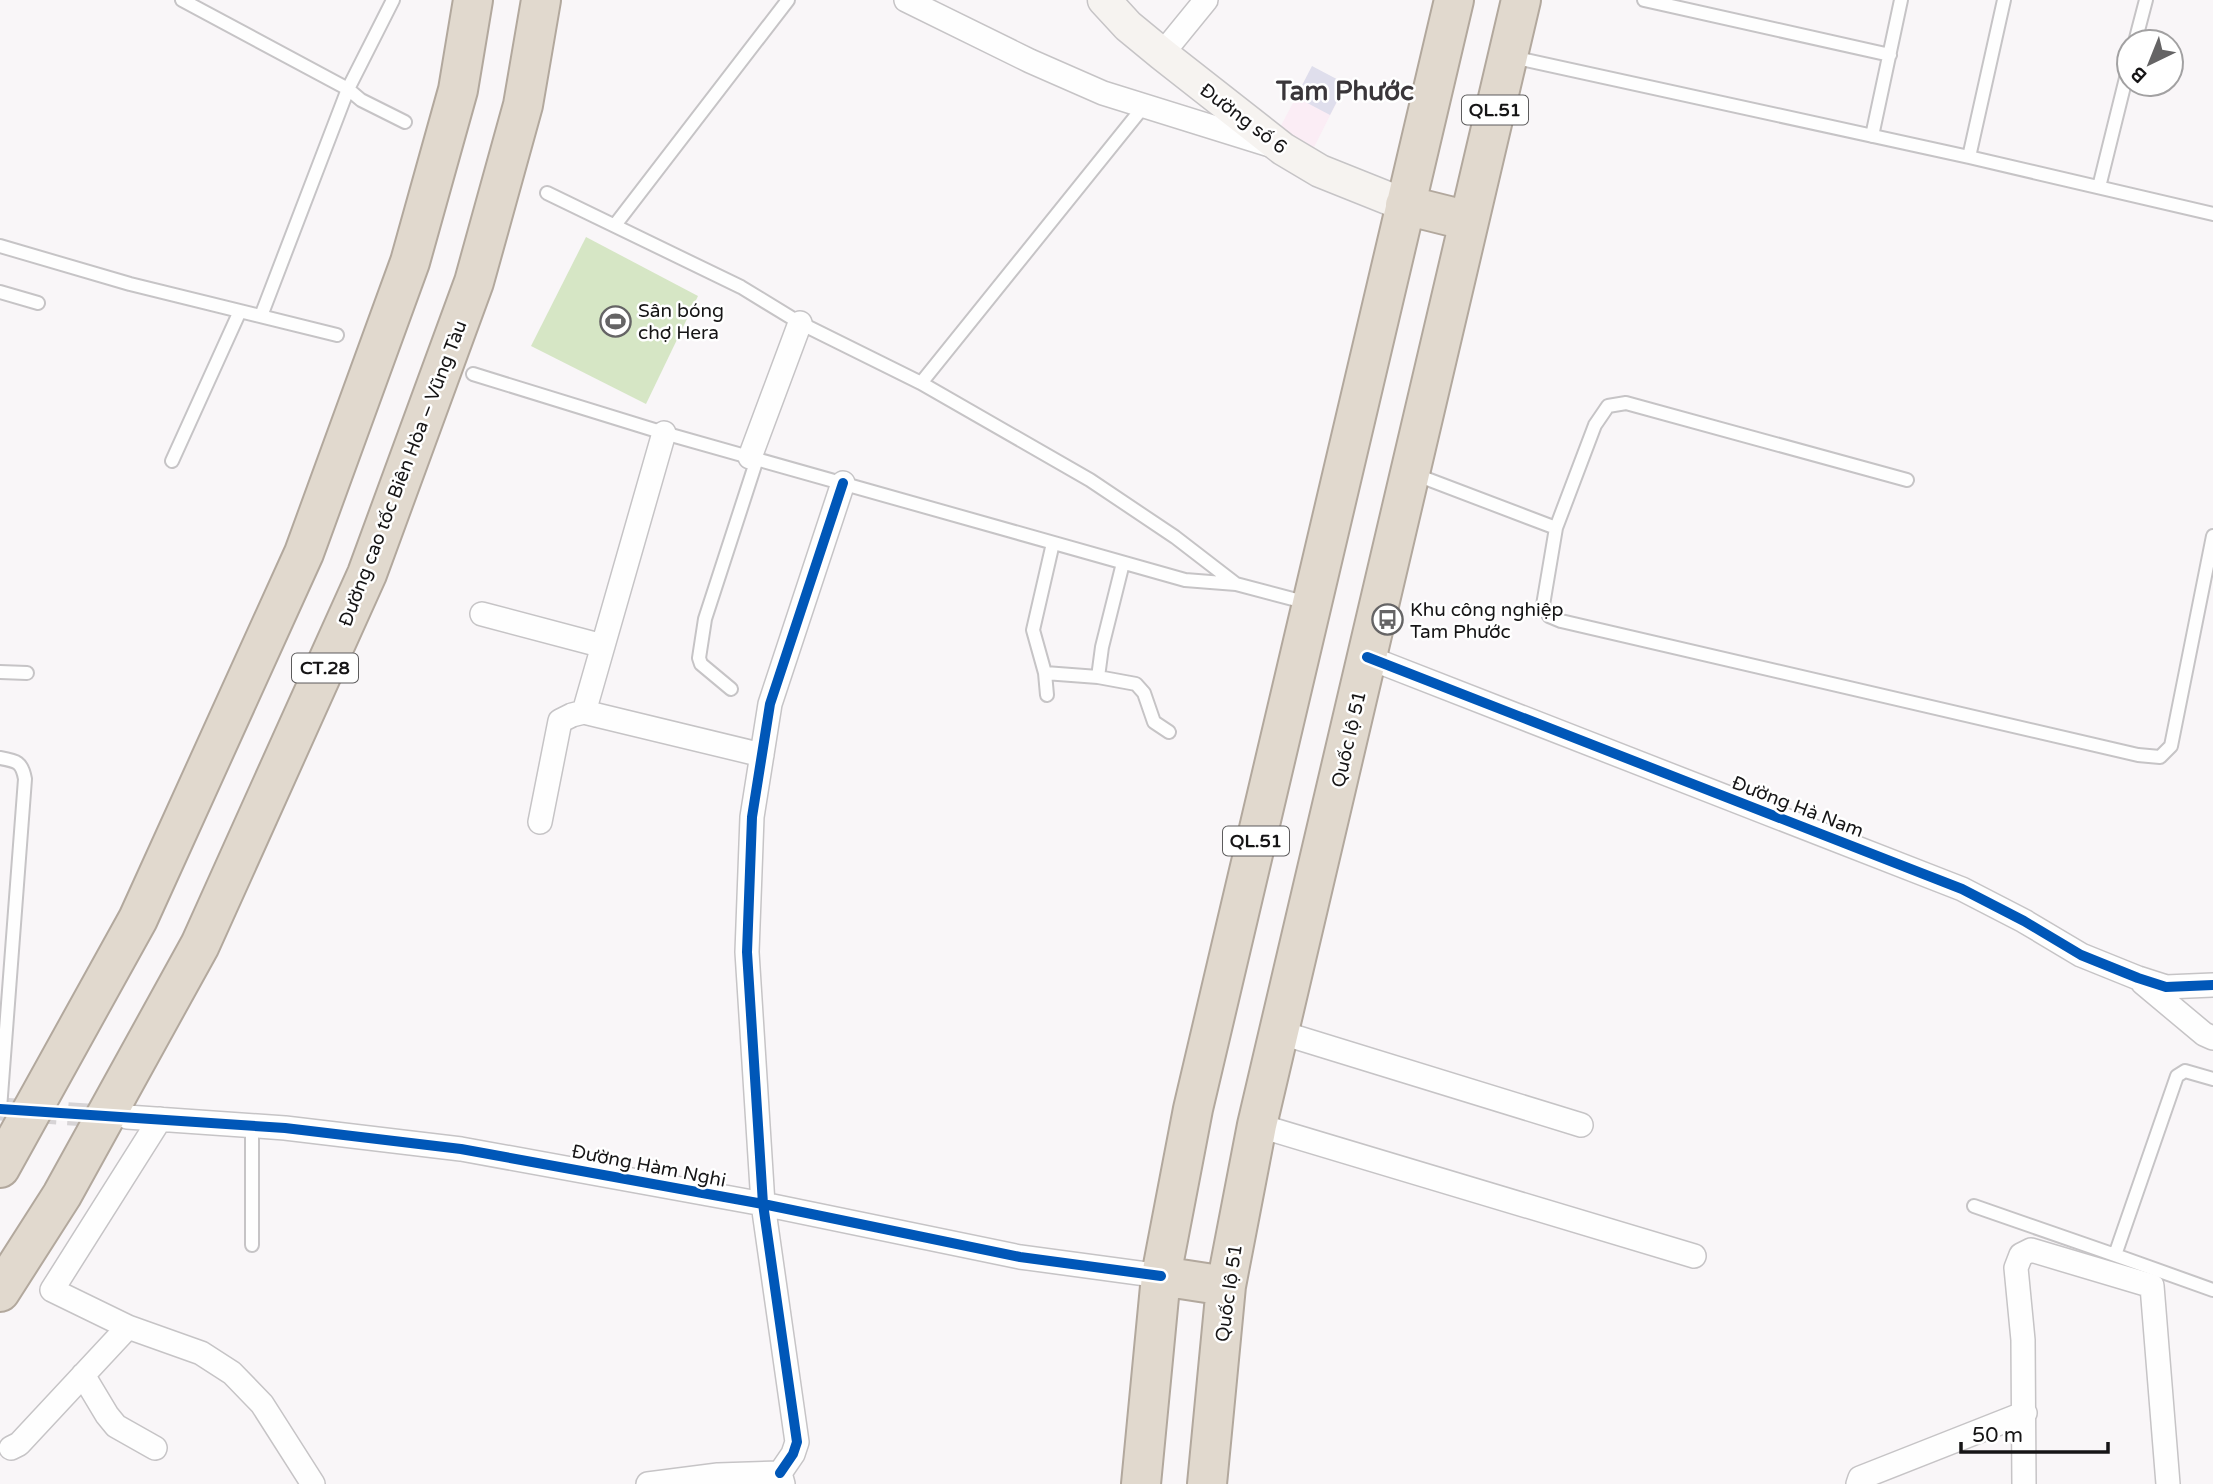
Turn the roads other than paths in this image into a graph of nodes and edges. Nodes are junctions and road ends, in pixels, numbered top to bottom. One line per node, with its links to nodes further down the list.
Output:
1 (181, 0): 19 (lane)
2 (393, 0): 19 (lane)
3 (473, 0): 78 (highway)
4 (541, 0): 87 (highway, Đường cao tốc Biên Hòa – Vũng Tàu / CT.28)
5 (788, 0): 31 (lane)
6 (906, 0): 21 (street)
7 (1104, 0): 16 (street, Đường số 6)
8 (1206, 0): 16 (street)
9 (1454, 0): 28 (highway, QL.51)
10 (1521, 0): 18 (highway, Quốc lộ 51 / QL.51)
11 (1644, 0): 17 (lane)
12 (1901, 0): 17 (lane)
13 (2004, 0): 25 (lane)
14 (2146, 0): 15 (lane)
15 (2139, 28)
16 (1162, 54): 24 (street, Đường số 6)
17 (1890, 55): 23 (lane)
18 (1508, 56): 23 (lane); 30 (highway, Quốc lộ 51 / QL.51)
19 (348, 89): 22 (lane); 36 (lane)
20 (2121, 98): 26 (lane)
21 (1144, 106): 24 (street); 40 (lane)
22 (405, 122)
23 (1872, 136): 25 (lane)
24 (1283, 149): 28 (street, Đường số 6)
25 (1969, 157): 26 (lane)
26 (2099, 187): 29 (lane)
27 (547, 192): 31 (lane)
28 (1405, 205): 30 (highway); 52 (highway, QL.51)
29 (2213, 214)
30 (1469, 221): 44 (highway, Quốc lộ 51 / QL.51)
31 (615, 225): 37 (lane)
32 (0, 246): 35 (lane)
33 (0, 292): 34 (lane)
34 (38, 303)
35 (240, 311): 36 (lane); 43 (lane)
36 (261, 316): 38 (lane)
37 (800, 323): 40 (lane); 42 (street)
38 (337, 335)
39 (473, 374): 41 (lane)
40 (921, 383): 51 (lane)
41 (664, 433): 42 (lane); 54 (street)
42 (753, 458): 46 (lane); 60 (lane)
43 (172, 461)
44 (1410, 472): 47 (lane); 55 (highway, Quốc lộ 51 / QL.51)
45 (1907, 480): 47 (lane)
46 (843, 483): 49 (lane); 64 (street)
47 (1556, 528): 48 (lane)
48 (2213, 536)
49 (1053, 543): 50 (lane); 58 (lane)
50 (1123, 563): 51 (lane); 59 (lane)
51 (1236, 584): 52 (lane)
52 (1312, 604): 84 (highway, QL.51)
53 (482, 614): 54 (street)
54 (603, 646): 62 (street)
55 (1367, 657): 67 (street, Đường Hà Nam); 69 (highway, Quốc lộ 51 / QL.51)
56 (0, 672): 57 (lane)
57 (27, 673)
58 (1045, 673): 59 (lane); 61 (lane)
59 (1098, 677): 63 (lane)
60 (731, 689)
61 (1047, 695)
62 (584, 712): 64 (street); 66 (street)
63 (1169, 732)
64 (762, 755): 79 (street)
65 (0, 758): 72 (lane)
66 (540, 822)
67 (2138, 978): 68 (street, Đường Hà Nam); 70 (street)
68 (2213, 985)
69 (1279, 1032): 75 (highway, Quốc lộ 51 / QL.51); 76 (street)
70 (2213, 1038)
71 (2213, 1079): 82 (lane)
72 (0, 1109)
73 (127, 1117): 74 (street, Đường Hàm Nghi)
74 (160, 1119): 77 (street, Đường Hàm Nghi); 88 (street)
75 (1257, 1125): 83 (street); 85 (highway, Quốc lộ 51 / QL.51)
76 (1581, 1125)
77 (252, 1126): 79 (street, Đường Hàm Nghi); 81 (lane)
78 (0, 1168)
79 (763, 1204): 84 (street, Đường Hàm Nghi); 93 (street)
80 (1974, 1206): 82 (lane)
81 (252, 1245)
82 (2115, 1255): 86 (lane)
83 (1694, 1256)
84 (1161, 1276): 85 (highway); 96 (highway, QL.51)
85 (1226, 1286): 97 (highway, Quốc lộ 51 / QL.51)
86 (2213, 1290)
87 (0, 1292)
88 (128, 1326): 89 (street); 94 (street)
89 (83, 1375): 91 (street); 92 (street)
90 (2025, 1413): 98 (street); 99 (street); 100 (street)
91 (11, 1448)
92 (155, 1448)
93 (782, 1479): 95 (street)
94 (313, 1484)
95 (648, 1484)
96 (1142, 1484)
97 (1207, 1484)
98 (1858, 1484)
99 (2024, 1484)
100 (2168, 1484)

